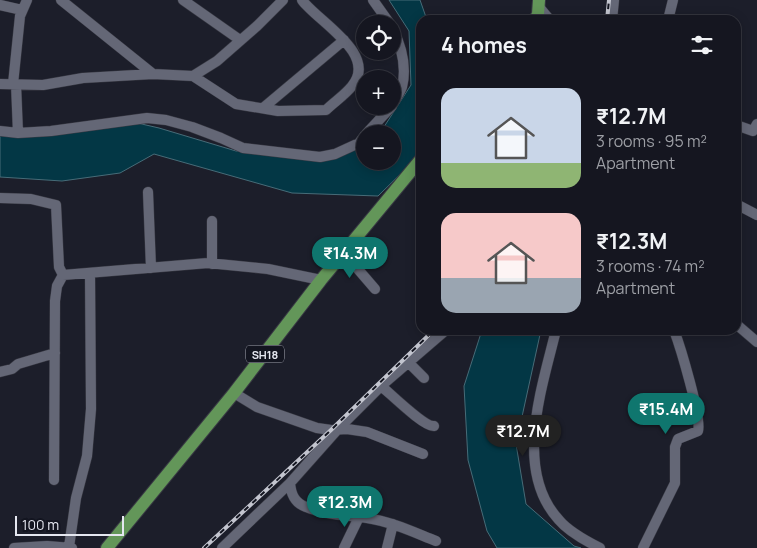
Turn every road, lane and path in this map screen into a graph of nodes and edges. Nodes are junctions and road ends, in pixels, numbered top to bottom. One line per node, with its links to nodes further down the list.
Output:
1 (27, 0): 11 (street)
2 (62, 0): 19 (street)
3 (184, 0): 16 (street)
4 (283, 0): 16 (street)
5 (302, 0): 17 (street)
6 (373, 0): 12 (street)
7 (614, 0): 14 (street)
8 (673, 0): 15 (street)
9 (539, 3): 13 (street)
10 (0, 5): 11 (street)
11 (22, 10): 22 (street)
12 (384, 15)
13 (547, 15)
14 (612, 15)
15 (669, 15)
16 (240, 40): 20 (street)
17 (344, 40): 24 (street); 24 (street)
18 (401, 52): 23 (street)
19 (153, 74): 20 (street); 22 (street)
20 (193, 76): 24 (street)
21 (0, 84): 22 (street)
22 (14, 84): 30 (street)
23 (401, 90)
24 (263, 108)
25 (384, 115): 27 (street)
26 (757, 124): 28 (street)
27 (375, 125)
28 (741, 127)
29 (0, 131): 30 (street)
30 (18, 133): 31 (street)
31 (356, 144)
32 (416, 165): 38 (main road, SH18)
33 (148, 192): 40 (street)
34 (0, 198): 42 (street)
35 (741, 207): 36 (street)
36 (757, 215)
37 (212, 222): 39 (street)
38 (344, 253): 43 (main road, SH18); 44 (street)
39 (212, 264): 40 (street); 43 (street)
40 (151, 268): 41 (street)
41 (90, 274): 42 (street); 66 (street)
42 (63, 275): 50 (street)
43 (321, 280): 55 (main road, SH18)
44 (375, 289)
45 (741, 328): 49 (street)
46 (440, 335): 51 (street)
47 (555, 335): 71 (street)
48 (677, 335): 72 (street)
49 (757, 342)
50 (55, 353): 52 (street); 59 (street)
51 (409, 363): 53 (street); 54 (street)
52 (0, 372)
53 (424, 378)
54 (382, 386): 56 (street); 57 (street)
55 (234, 393): 57 (street); 67 (main road, SH18)
56 (434, 426)
57 (338, 428): 58 (street); 60 (street)
58 (423, 454)
59 (54, 480)
60 (290, 483): 61 (street); 64 (street)
61 (359, 517): 62 (street); 69 (street)
62 (393, 524): 63 (street); 70 (street)
63 (436, 541)
64 (233, 543): 68 (street)
65 (14, 548): 66 (street)
66 (70, 548)
67 (107, 548)
68 (222, 548)
69 (344, 548)
70 (386, 548)
71 (600, 548)
72 (643, 548)

